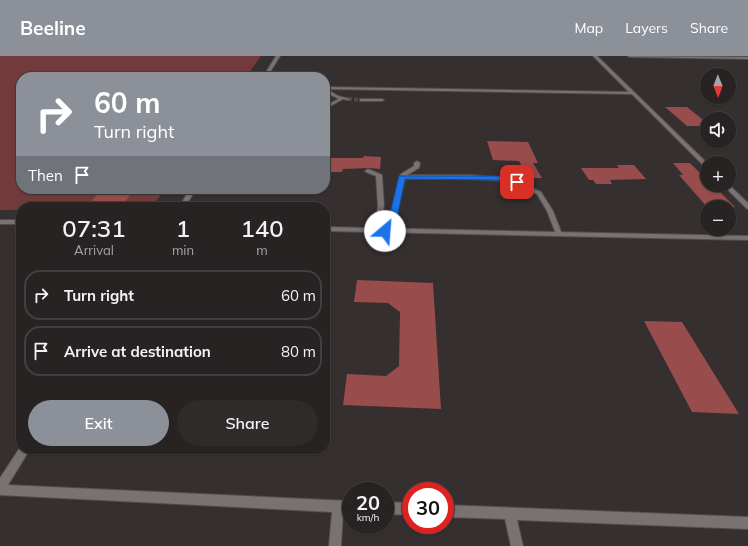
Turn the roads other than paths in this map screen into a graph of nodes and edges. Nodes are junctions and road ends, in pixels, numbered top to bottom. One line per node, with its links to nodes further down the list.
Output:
1 (278, 56): 6 (street)
2 (595, 56): 3 (street); 8 (street)
3 (601, 56)
4 (630, 56): 5 (street)
5 (747, 58)
6 (267, 72)
7 (330, 89): 8 (street)
8 (632, 93): 15 (street)
9 (330, 94): 10 (street)
10 (341, 98): 11 (street); 14 (street)
11 (348, 99)
12 (362, 100): 13 (street)
13 (382, 100)
14 (330, 105)
15 (700, 159)
16 (417, 162): 18 (street)
17 (368, 171): 24 (street)
18 (402, 178): 25 (street); 26 (street)
19 (733, 192): 20 (street)
20 (748, 207)
21 (0, 222): 22 (street)
22 (16, 222)
23 (330, 229): 24 (street)
24 (377, 230): 25 (street)
25 (385, 231): 26 (street)
26 (559, 234): 27 (street)
27 (748, 238)
28 (22, 454): 29 (street)
29 (0, 489): 30 (street)
30 (338, 506): 31 (street); 35 (street)
31 (342, 506)
32 (454, 511): 33 (street)
33 (510, 513): 34 (street); 36 (street)
34 (748, 523)
35 (335, 546)
36 (517, 546)

